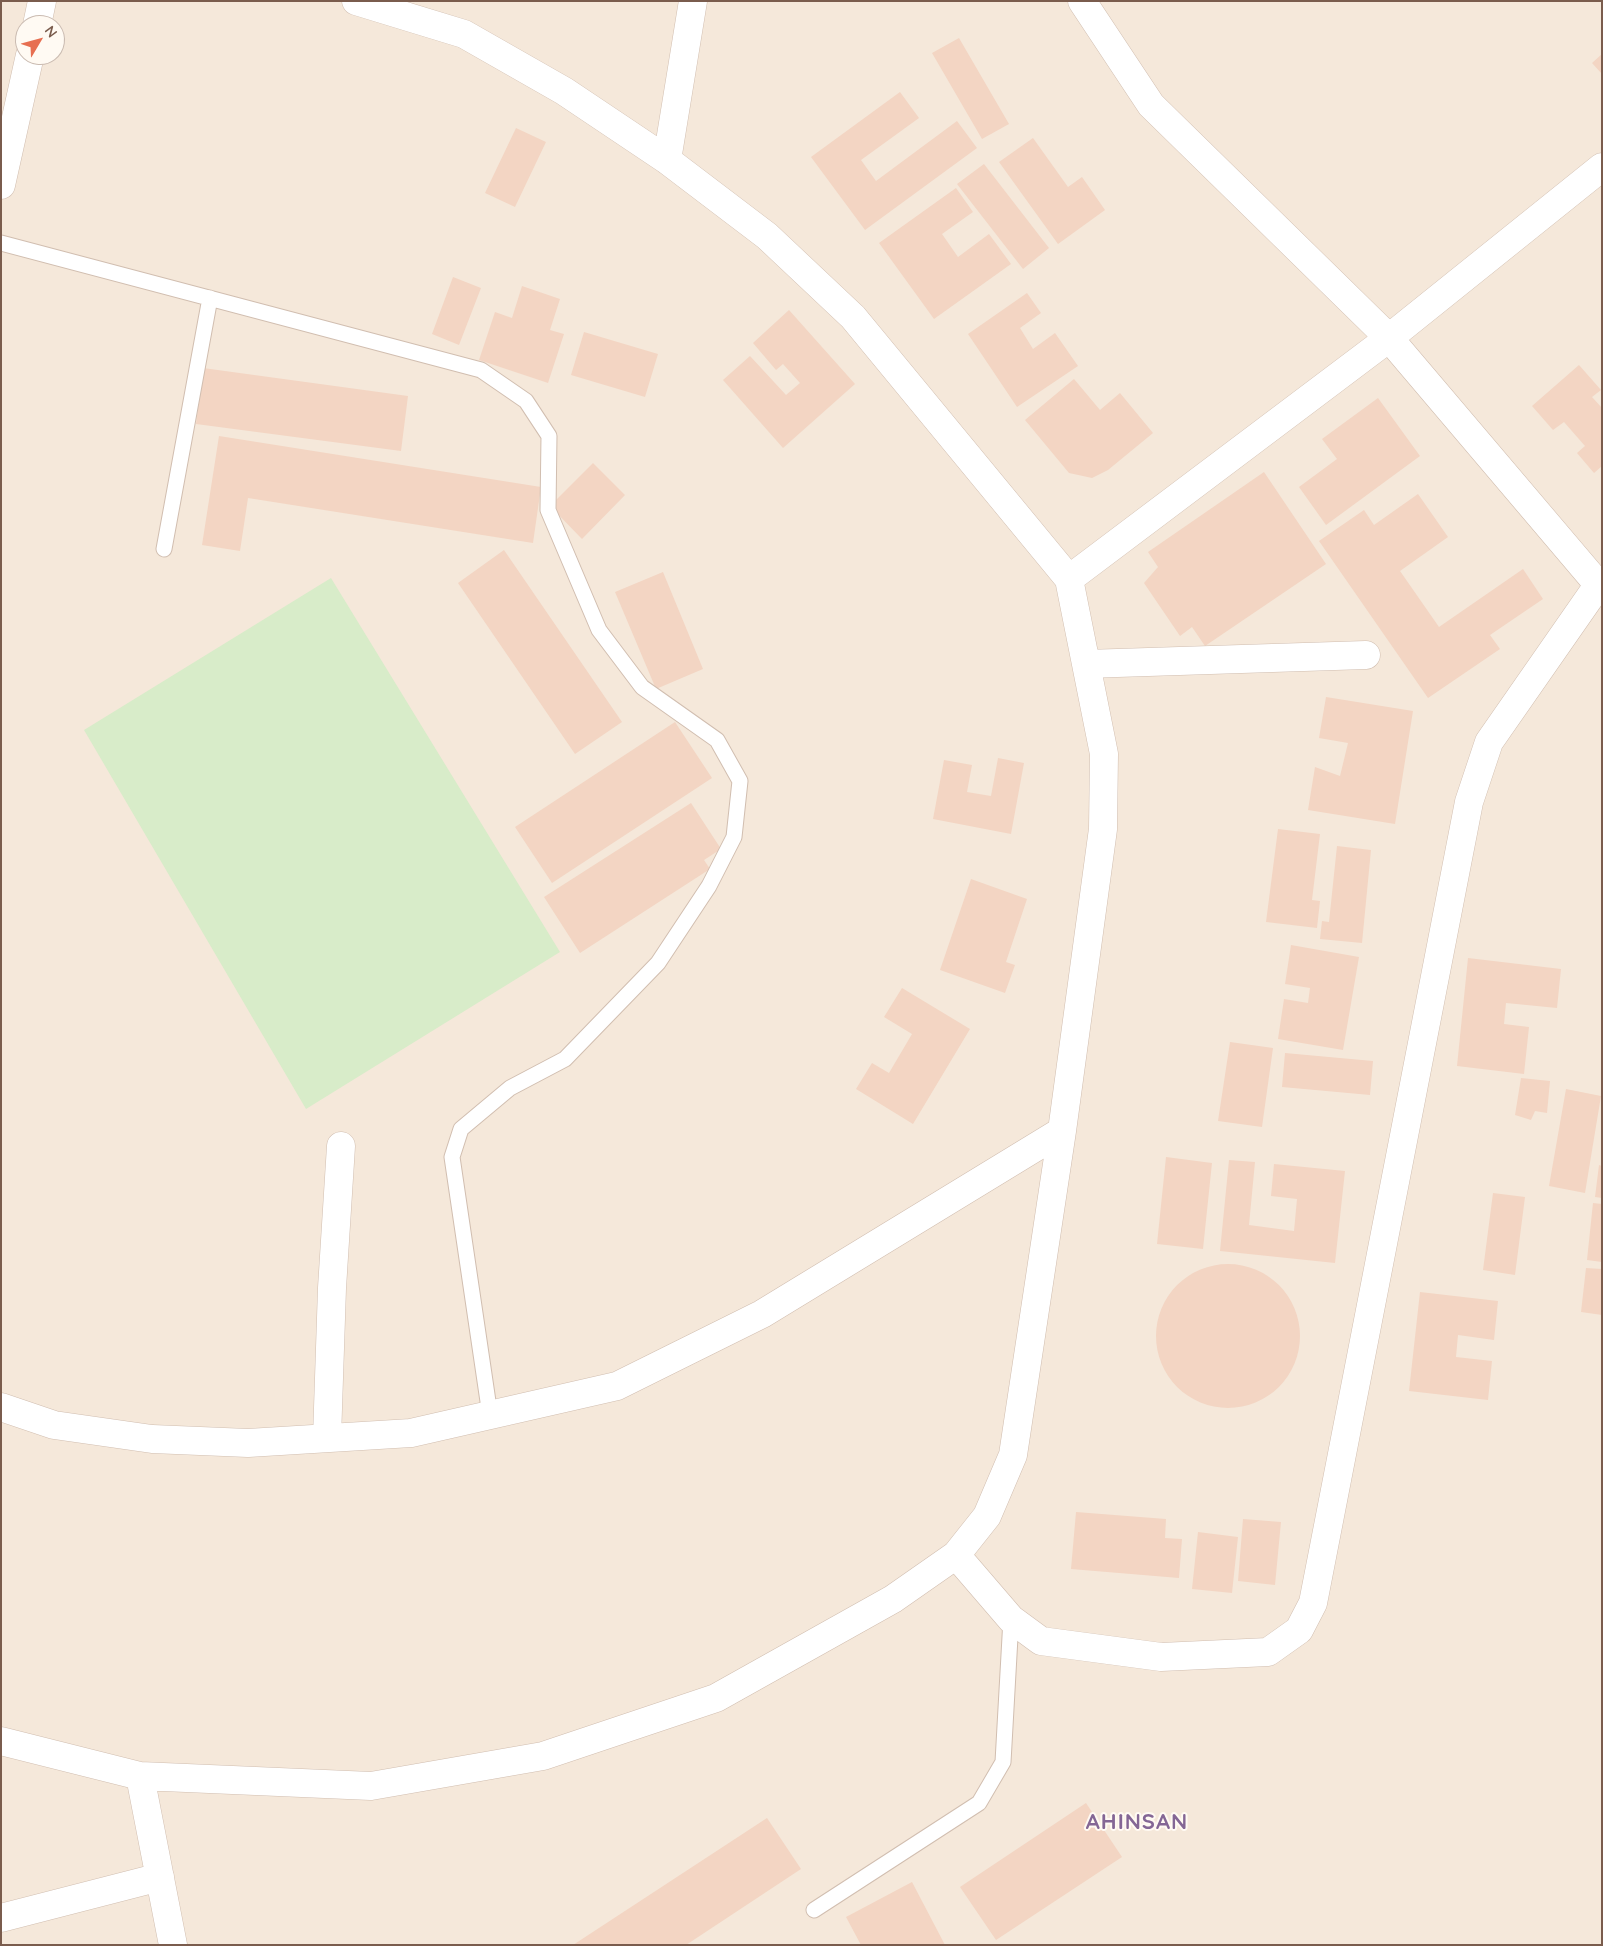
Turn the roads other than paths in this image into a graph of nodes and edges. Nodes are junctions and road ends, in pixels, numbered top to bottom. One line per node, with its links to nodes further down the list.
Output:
1 (42, 1): 5 (street)
2 (356, 1): 7 (street)
3 (693, 1): 7 (street)
4 (1082, 1): 12 (street)
5 (39, 15)
6 (28, 65): 9 (street)
7 (667, 160): 14 (street)
8 (1602, 167): 12 (street)
9 (1, 185)
10 (1, 243): 11 (lane)
11 (210, 298): 13 (lane); 21 (lane)
12 (1389, 338): 14 (street); 15 (street)
13 (164, 550)
14 (1069, 579): 17 (street)
15 (1600, 586): 24 (street)
16 (1366, 655): 17 (street)
17 (1086, 664): 18 (street)
18 (1062, 1131): 21 (street); 23 (street)
19 (341, 1146): 22 (street)
20 (1, 1407): 22 (street)
21 (490, 1415): 22 (street)
22 (327, 1438)
23 (956, 1555): 24 (street); 26 (street)
24 (1011, 1619): 28 (lane)
25 (1, 1742): 26 (street)
26 (140, 1776): 27 (street)
27 (160, 1877): 29 (street); 30 (street)
28 (814, 1910)
29 (1, 1918)
30 (173, 1945)

